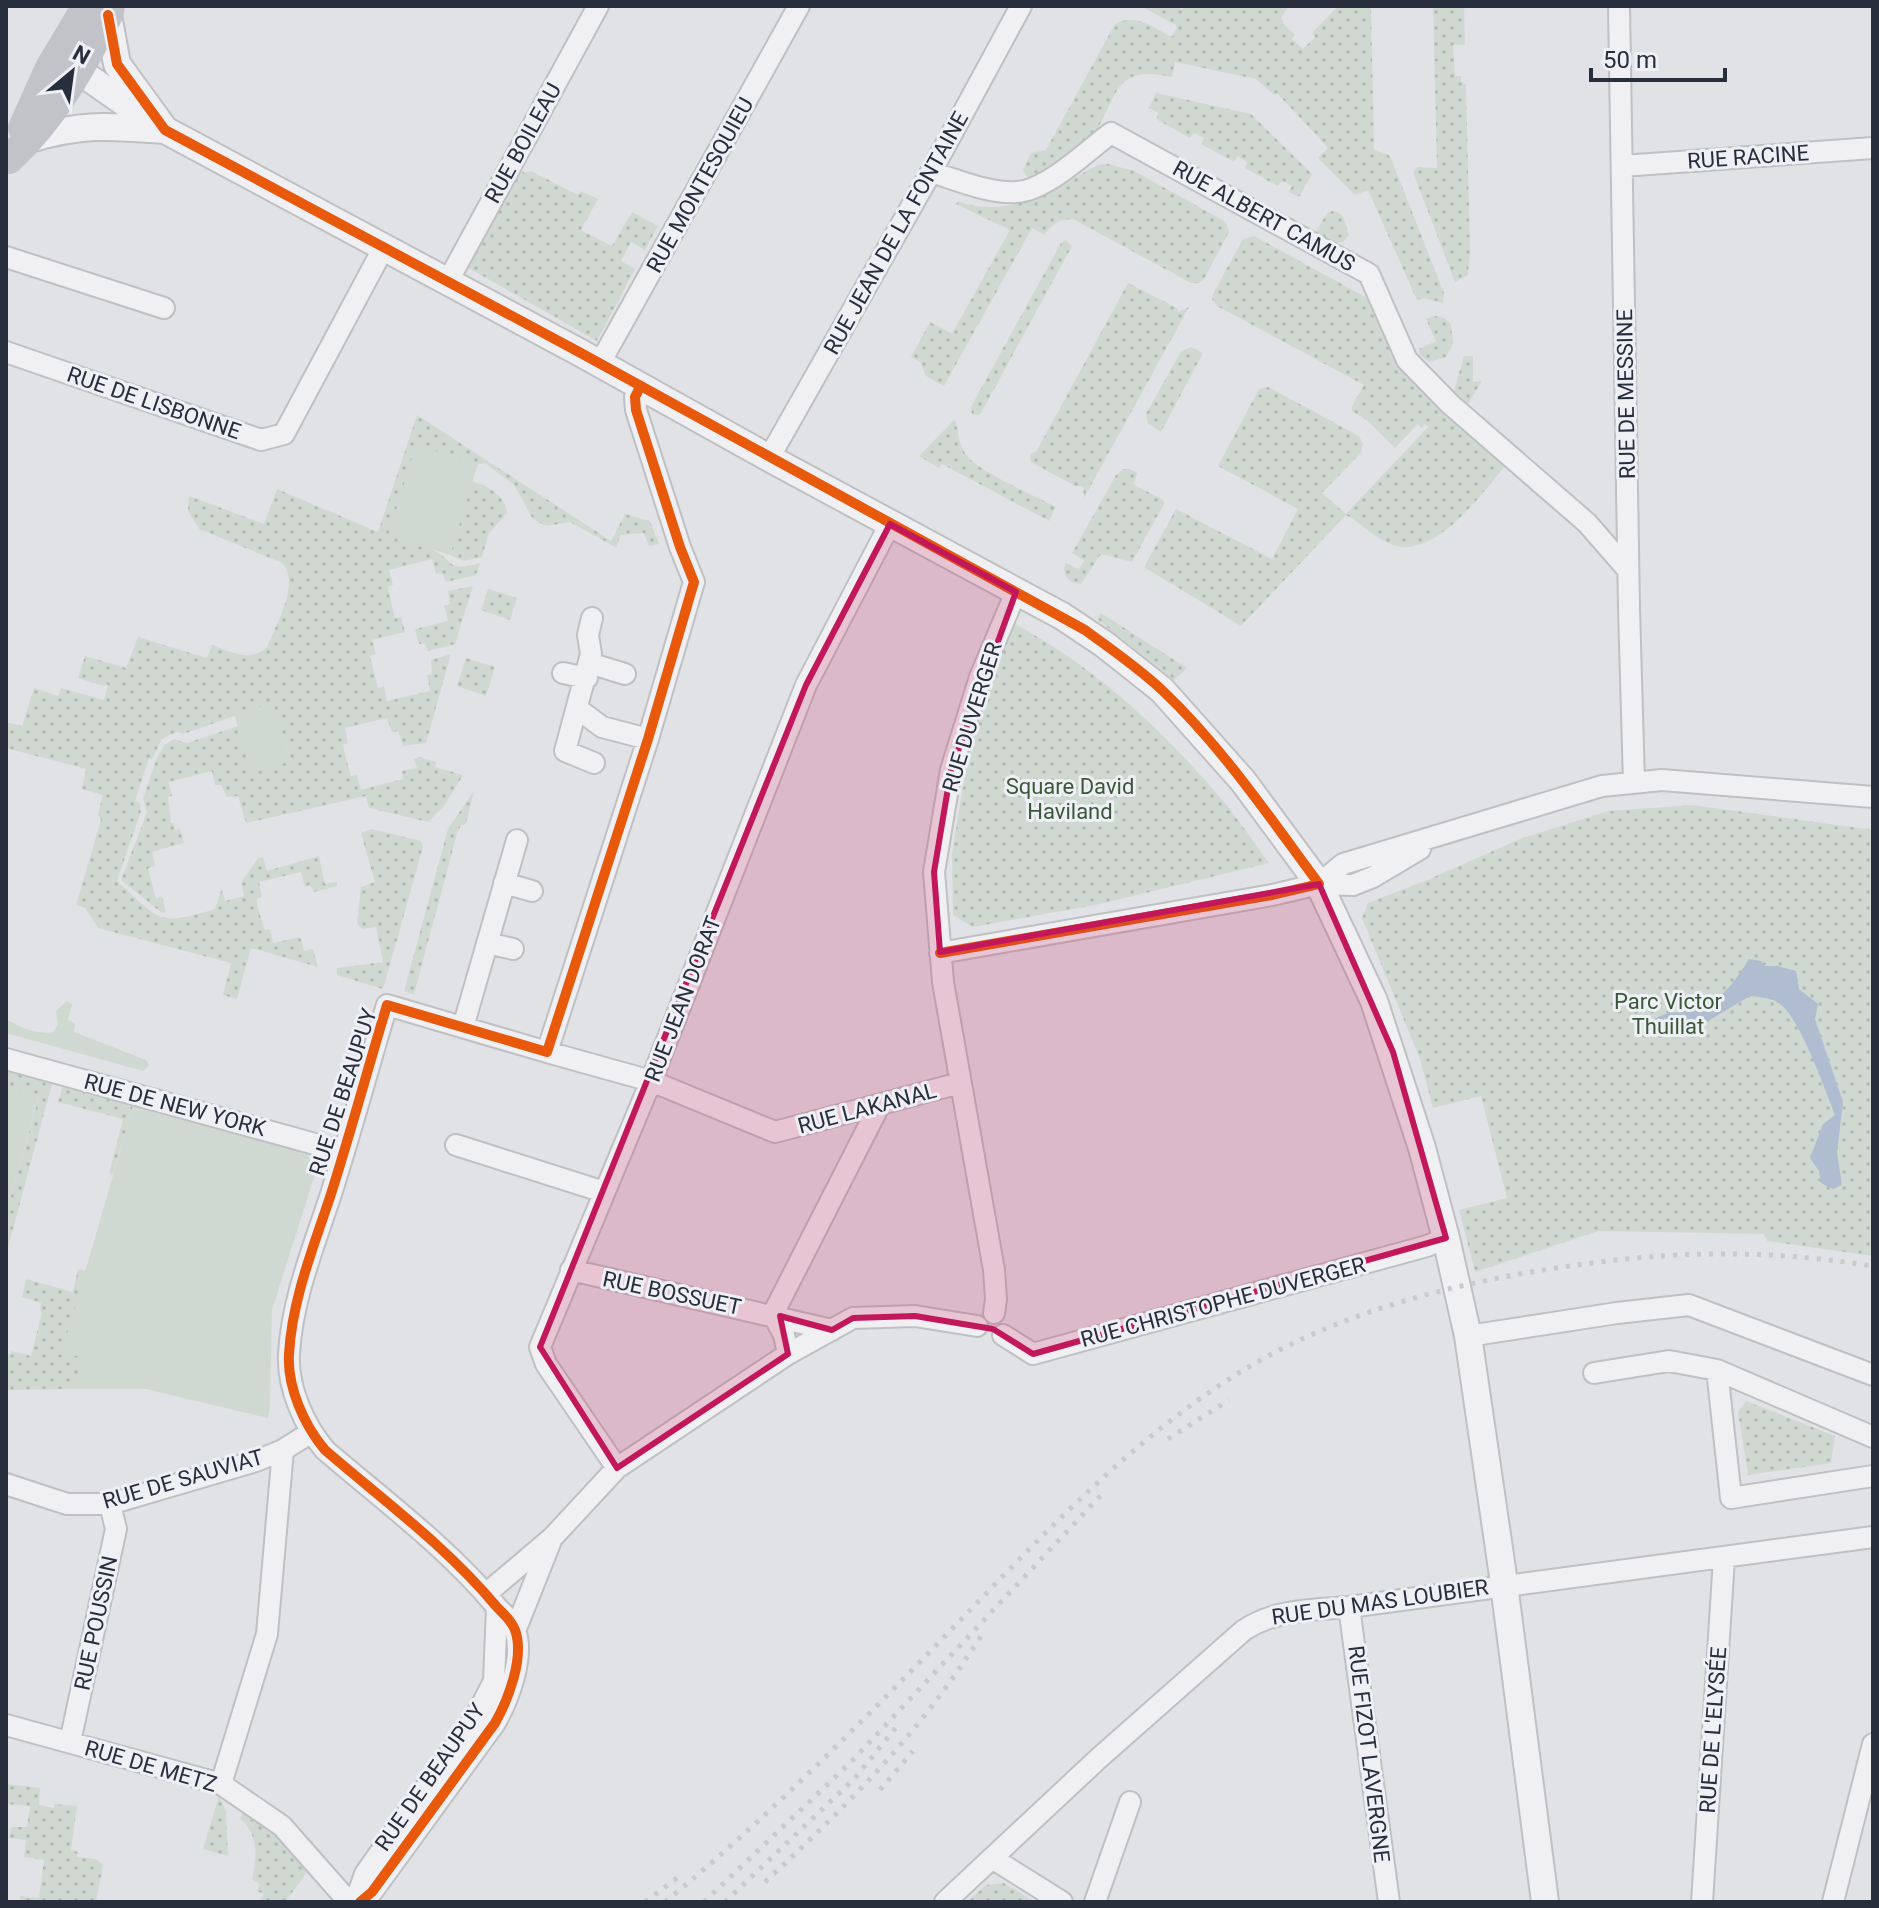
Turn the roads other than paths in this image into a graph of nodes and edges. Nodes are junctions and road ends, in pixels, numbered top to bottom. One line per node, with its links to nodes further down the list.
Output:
1 (598, 6): 14 (street, RUE BOILEAU)
2 (799, 6): 17 (street, RUE MONTESQUIEU)
3 (1021, 6): 11 (street, RUE JEAN DE LA FONTAINE)
4 (1619, 6): 10 (street, RUE DE MESSINE)
5 (101, 9): 6 (main road); 7 (street)
6 (66, 75): 7 (street); 9 (main road)
7 (165, 130): 9 (street); 12 (street)
8 (1873, 148): 10 (street, RUE RACINE)
9 (15, 155)
10 (1622, 166): 21 (street, RUE DE MESSINE)
11 (931, 172): 19 (street, RUE JEAN DE LA FONTAINE); 21 (street, RUE ALBERT CAMUS)
12 (384, 247): 14 (street); 16 (street, RUE DE LISBONNE)
13 (6, 257): 15 (street)
14 (448, 281): 17 (street)
15 (164, 308)
16 (6, 352)
17 (600, 363): 18 (street)
18 (640, 387): 19 (street); 28 (street)
19 (769, 458): 20 (street)
20 (890, 524): 22 (street); 42 (street, RUE JEAN DORAT)
21 (1628, 570): 30 (street, RUE DE MESSINE)
22 (1016, 592): 34 (street); 38 (street, RUE DUVERGER)
23 (592, 618): 24 (street)
24 (588, 670): 25 (street); 26 (street); 27 (street)
25 (563, 673)
26 (625, 674)
27 (578, 709): 28 (street); 29 (street)
28 (648, 739): 40 (street)
29 (594, 763)
30 (1634, 783): 31 (street); 34 (street)
31 (1873, 797)
32 (517, 840): 33 (street)
33 (504, 883): 35 (street); 36 (street)
34 (1319, 884): 38 (street); 48 (street)
35 (532, 891)
36 (487, 943): 37 (street); 39 (street)
37 (513, 949)
38 (940, 953): 43 (street, RUE DUVERGER)
39 (463, 1027): 40 (street, RUE DE BEAUPUY); 46 (street, RUE DE BEAUPUY)
40 (547, 1052): 42 (street, RUE LAKANAL)
41 (6, 1059): 46 (street, RUE DE NEW YORK)
42 (651, 1081): 44 (street, RUE LAKANAL); 47 (street, RUE JEAN DORAT)
43 (960, 1083): 44 (street, RUE LAKANAL); 50 (street)
44 (879, 1106): 51 (street)
45 (456, 1145): 47 (street)
46 (344, 1152): 60 (street, RUE DE BEAUPUY)
47 (604, 1192): 49 (street, RUE JEAN DORAT)
48 (1446, 1238): 54 (street, RUE CHRISTOPHE DUVERGER); 55 (street)
49 (571, 1270): 51 (street, RUE BOSSUET); 63 (street, RUE JEAN DORAT)
50 (994, 1313): 52 (street); 54 (street)
51 (773, 1314): 53 (street, RUE BOSSUET); 56 (street, RUE BOSSUET)
52 (977, 1326): 53 (street); 54 (street)
53 (832, 1330): 56 (street)
54 (1003, 1335)
55 (1468, 1336): 59 (street); 70 (street)
56 (788, 1354): 63 (street)
57 (1717, 1370): 58 (street); 61 (street); 64 (street)
58 (1594, 1373)
59 (1873, 1375)
60 (310, 1433): 62 (street, RUE DE SAUVIAT); 71 (street, RUE DE BEAUPUY)
61 (1873, 1437)
62 (283, 1450): 66 (street, RUE DE SAUVIAT); 78 (street)
63 (617, 1468): 68 (street)
64 (1873, 1476)
65 (6, 1484): 66 (street, RUE DE SAUVIAT)
66 (110, 1504): 76 (street, RUE POUSSIN)
67 (1873, 1537): 69 (street, RUE DU MAS LOUBIER)
68 (552, 1538): 71 (street); 72 (street)
69 (1724, 1558): 70 (street, RUE DU MAS LOUBIER); 88 (street, RUE DE L'ELYSÉE)
70 (1503, 1585): 73 (street, RUE DU MAS LOUBIER); 87 (street)
71 (492, 1600): 72 (street); 74 (street, RUE DE BEAUPUY); 82 (street, RUE DE BEAUPUY)
72 (528, 1601): 74 (street)
73 (1349, 1607): 80 (street, RUE DU MAS LOUBIER); 86 (street, RUE FIZOT LAVERGNE)
74 (515, 1631): 82 (street, RUE DE BEAUPUY)
75 (6, 1725): 76 (street, RUE DE METZ)
76 (70, 1742): 78 (street, RUE DE METZ)
77 (1873, 1744): 89 (street)
78 (221, 1784): 81 (street, RUE DE METZ)
79 (1130, 1802): 85 (street)
80 (992, 1858): 83 (street, RUE DU MAS LOUBIER); 84 (street)
81 (349, 1902)
82 (358, 1902)
83 (945, 1902)
84 (1062, 1902)
85 (1095, 1902)
86 (1389, 1902)
87 (1545, 1902)
88 (1702, 1902)
89 (1833, 1902)

